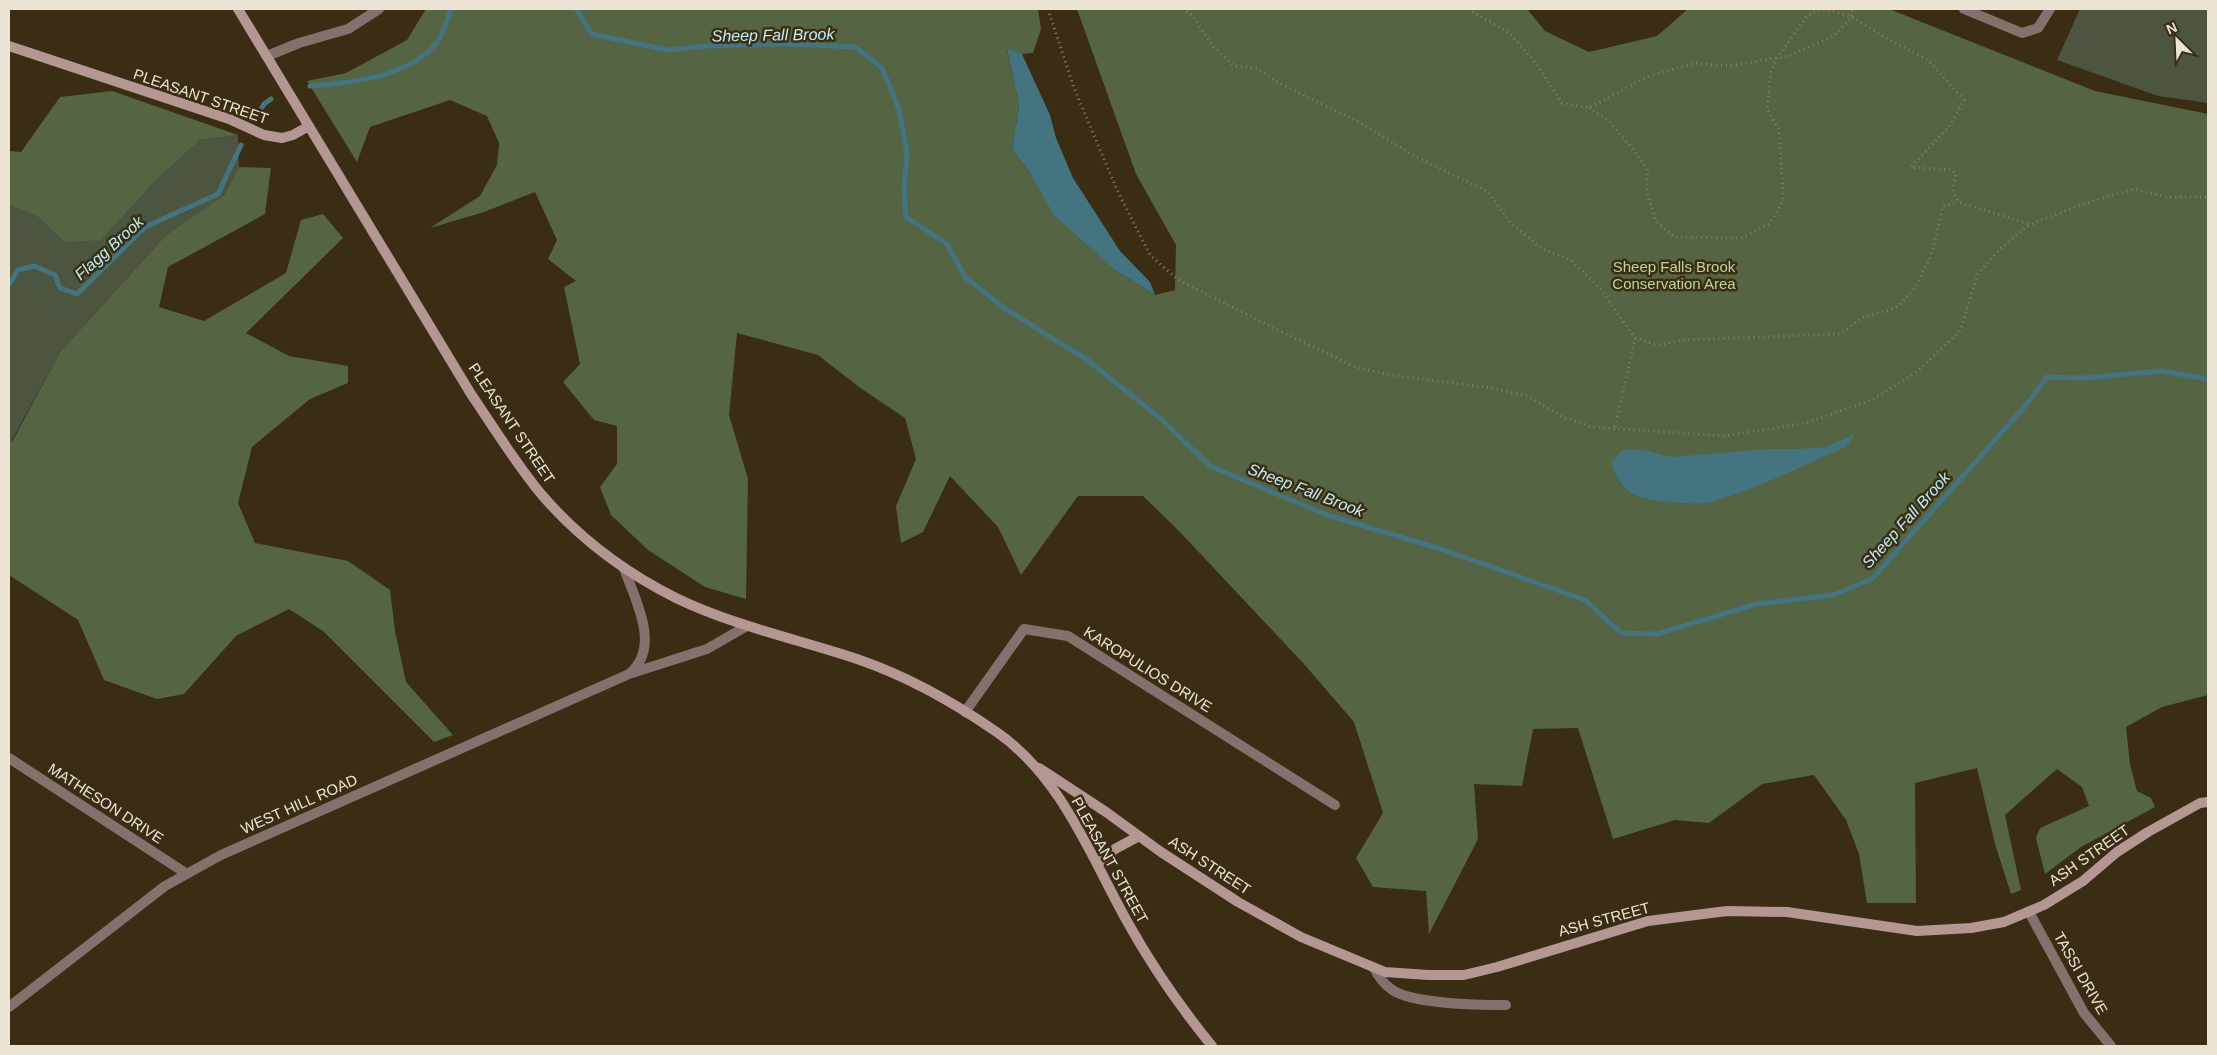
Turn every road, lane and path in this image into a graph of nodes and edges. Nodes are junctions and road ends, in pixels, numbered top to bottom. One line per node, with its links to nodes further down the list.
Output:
1 (238, 9): 11 (street)
2 (379, 9): 11 (street)
3 (1048, 9): 19 (path)
4 (1182, 9): 18 (path)
5 (1468, 9): 13 (path)
6 (1852, 9): 9 (path)
7 (1964, 9): 8 (street)
8 (2050, 9)
9 (1852, 17): 12 (path); 12 (path); 16 (path)
10 (9, 46): 14 (street, PLEASANT STREET)
11 (267, 56): 14 (street)
12 (1777, 58): 13 (path); 13 (path)
13 (1589, 108)
14 (308, 126): 20 (street, PLEASANT STREET)
15 (2208, 196): 17 (path)
16 (1958, 202): 17 (path); 18 (path)
17 (2029, 224): 19 (path)
18 (1635, 338): 19 (path)
19 (1615, 428)
20 (624, 568): 21 (street, PLEASANT STREET); 22 (street)
21 (747, 626): 22 (street, WEST HILL ROAD); 23 (street, PLEASANT STREET)
22 (629, 674): 30 (street, WEST HILL ROAD)
23 (965, 712): 25 (street, PLEASANT STREET); 27 (street, KAROPULIOS DRIVE)
24 (9, 758): 30 (street, MATHESON DRIVE)
25 (1032, 764): 28 (street, ASH STREET); 29 (street, PLEASANT STREET)
26 (2208, 802): 31 (street, ASH STREET)
27 (1335, 805)
28 (1139, 836): 29 (street); 32 (street, ASH STREET)
29 (1098, 864): 35 (street, PLEASANT STREET)
30 (187, 874): 34 (street, WEST HILL ROAD)
31 (2029, 912): 32 (street, ASH STREET); 36 (street, TASSI DRIVE)
32 (1374, 968): 33 (street)
33 (1506, 1005)
34 (9, 1006)
35 (1212, 1046)
36 (2111, 1046)

